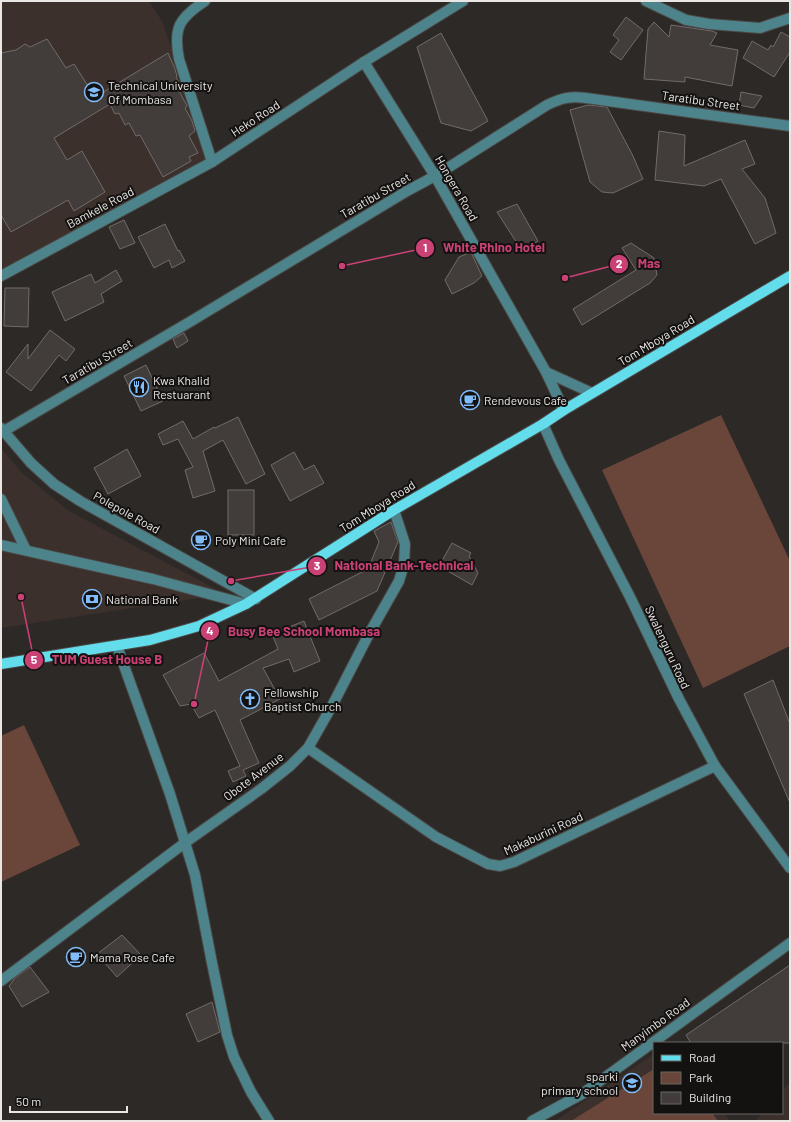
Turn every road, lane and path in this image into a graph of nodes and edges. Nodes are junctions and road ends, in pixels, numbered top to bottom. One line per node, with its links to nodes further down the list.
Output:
1 (205, 1): 7 (street)
2 (463, 1): 5 (street, Heko Road)
3 (646, 1): 4 (street)
4 (790, 18)
5 (364, 62): 7 (street, Heko Road); 8 (street, Hongera Road)
6 (790, 126): 8 (street, Taratibu Street)
7 (212, 162): 9 (street, Bamkele Road)
8 (435, 176): 11 (street, Hongera Road); 15 (street, Taratibu Street)
9 (1, 276)
10 (790, 276): 12 (main road, Tom Mboya Road)
11 (546, 372): 12 (street); 13 (street, Hongera Road)
12 (592, 393): 13 (main road, Tom Mboya Road)
13 (564, 410): 14 (main road, Tom Mboya Road)
14 (543, 424): 17 (main road, Tom Mboya Road); 25 (street, Swalenguru Road)
15 (2, 430): 20 (street, Polepole Road)
16 (1, 499): 19 (street)
17 (394, 510): 20 (main road, Tom Mboya Road); 24 (street, Obote Avenue)
18 (1, 545): 19 (street)
19 (26, 550): 21 (street)
20 (256, 599): 21 (main road, Tom Mboya Road)
21 (246, 604): 22 (main road, Tom Mboya Road)
22 (117, 646): 23 (main road, Tom Mboya Road); 26 (street)
23 (1, 664)
24 (308, 748): 25 (street, Makaburini Road); 26 (street, Obote Avenue)
25 (714, 766): 27 (street, Swalenguru Road)
26 (186, 842): 29 (street, Obote Avenue); 32 (street)
27 (790, 868)
28 (790, 943): 31 (street, Manyimbo Road)
29 (1, 981)
30 (653, 1042): 33 (street, Manyimbo Road)
31 (654, 1042)
32 (269, 1121)
33 (532, 1121)

